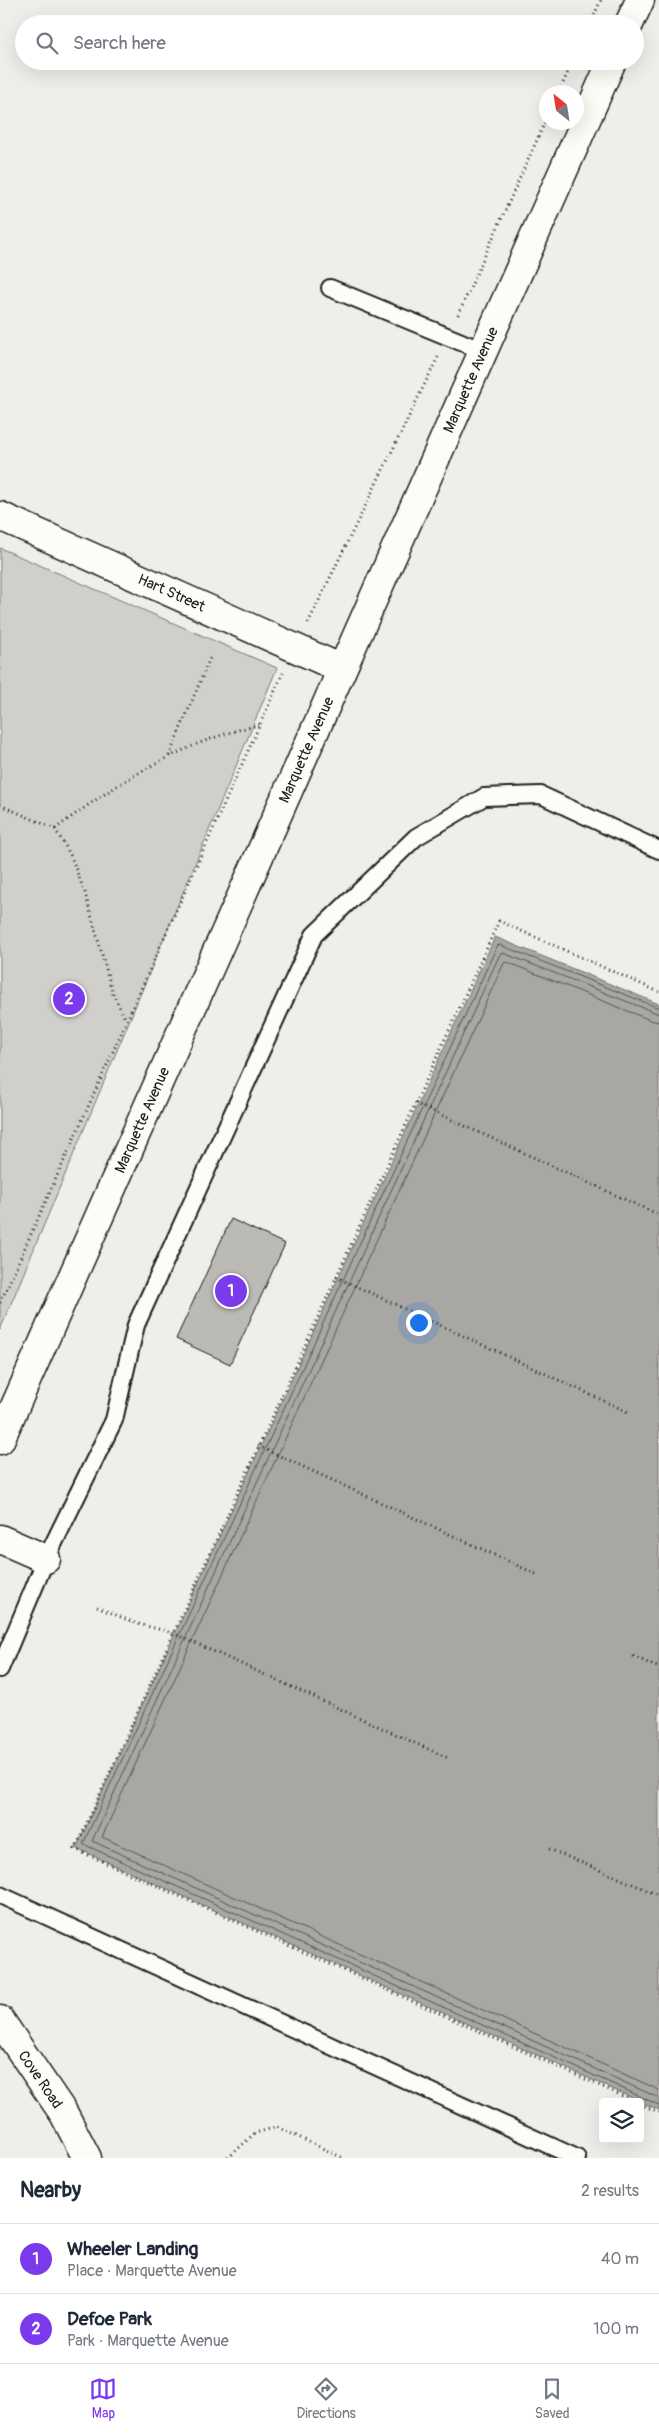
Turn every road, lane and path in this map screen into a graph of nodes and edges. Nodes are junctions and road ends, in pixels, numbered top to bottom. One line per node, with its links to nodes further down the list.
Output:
1 (601, 0): 3 (path)
2 (640, 0): 4 (street)
3 (594, 15)
4 (633, 15)
5 (569, 70): 7 (path)
6 (608, 70): 11 (street, Marquette Avenue)
7 (562, 85)
8 (542, 130): 10 (path)
9 (330, 288): 10 (lane)
10 (449, 336): 11 (lane); 13 (path)
11 (483, 351): 15 (street, Marquette Avenue)
12 (0, 516): 13 (street, Hart Street)
13 (295, 649): 15 (street, Hart Street); 16 (path)
14 (210, 658): 17 (path)
15 (342, 669): 28 (street, Marquette Avenue)
16 (260, 725): 17 (path); 22 (path)
17 (169, 756): 19 (path)
18 (0, 805): 19 (path)
19 (55, 829): 22 (path)
20 (659, 850): 31 (lane)
21 (659, 992): 23 (path)
22 (126, 1020): 26 (path)
23 (415, 1103): 24 (path); 25 (path)
24 (659, 1215)
25 (336, 1277): 27 (path); 29 (path)
26 (0, 1303)
27 (630, 1413)
28 (0, 1440)
29 (258, 1446): 32 (path); 34 (path)
30 (0, 1539): 31 (street)
31 (46, 1559): 37 (lane)
32 (538, 1575)
33 (98, 1607): 34 (path)
34 (173, 1632): 38 (path); 43 (path)
35 (633, 1656): 36 (path)
36 (659, 1668)
37 (0, 1669)
38 (450, 1759)
39 (549, 1848): 41 (path)
40 (0, 1895): 51 (lane)
41 (659, 1895)
42 (0, 2020): 46 (street, Cove Road)
43 (627, 2098)
44 (644, 2106): 45 (path)
45 (659, 2112)
46 (64, 2114): 47 (street, Cove Road); 48 (street, Cove Road)
47 (87, 2158)
48 (107, 2158)
49 (228, 2158): 50 (path)
50 (343, 2158)
51 (577, 2158)

